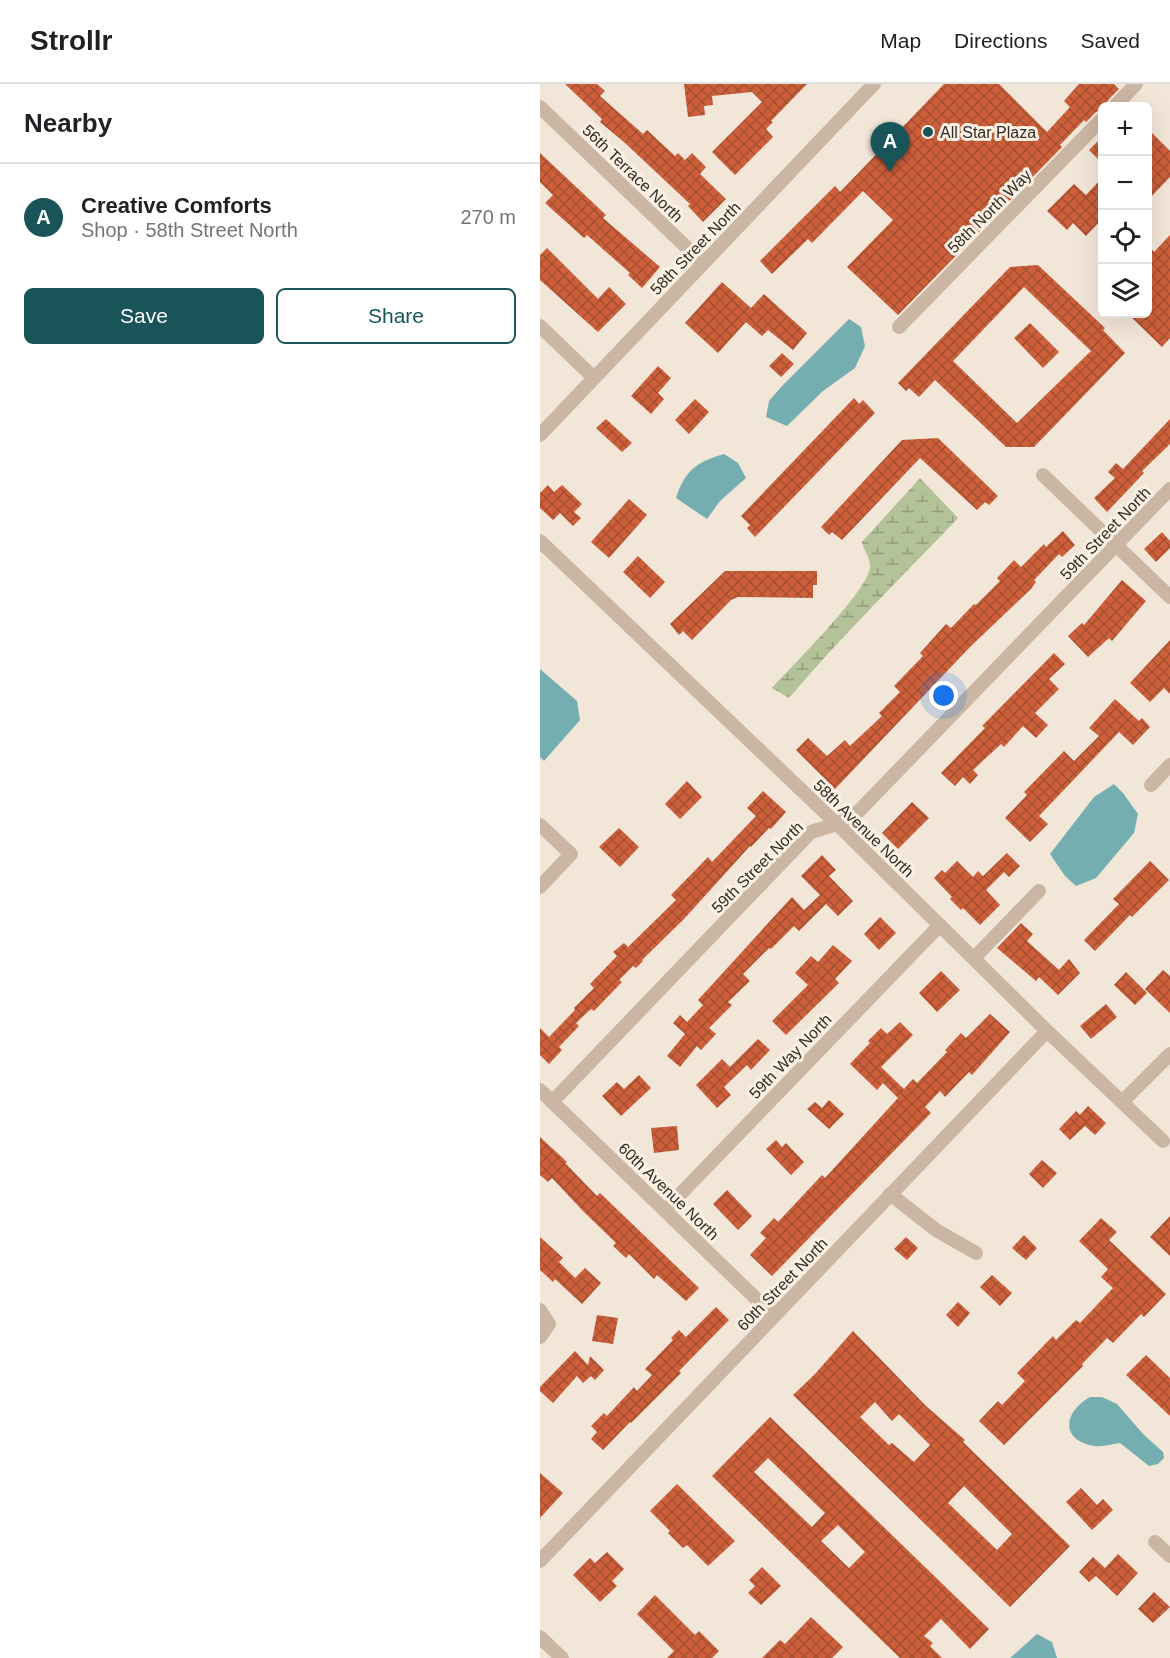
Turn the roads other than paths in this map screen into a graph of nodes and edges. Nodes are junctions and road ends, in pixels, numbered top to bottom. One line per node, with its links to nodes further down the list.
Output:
1 (874, 84): 6 (street, 58th Street North)
2 (1136, 84): 3 (street)
3 (1118, 102)
4 (540, 108): 6 (street, 56th Terrace North)
5 (1098, 123): 8 (street, 58th North Way)
6 (703, 263): 9 (street, 58th Street North)
7 (540, 326): 9 (street)
8 (899, 327)
9 (594, 378): 10 (street, 58th Street North)
10 (540, 435)
11 (1043, 475): 14 (street)
12 (1170, 489): 14 (street, 59th Street North)
13 (540, 541): 18 (street, 58th Avenue North)
14 (1116, 545): 15 (street); 18 (street, 59th Street North)
15 (1170, 597)
16 (1170, 765): 17 (street)
17 (1151, 785)
18 (837, 824): 22 (street, 58th Avenue North); 27 (street, 59th Street North)
19 (540, 825): 20 (street)
20 (540, 887)
21 (1039, 891): 23 (street)
22 (940, 925): 23 (street, 58th Avenue North); 31 (street, 59th Way North)
23 (974, 958): 24 (street, 58th Avenue North)
24 (1047, 1031): 28 (street, 58th Avenue North); 30 (street, 60th Street North)
25 (1170, 1054): 28 (street)
26 (540, 1090): 27 (street, 60th Avenue North)
27 (552, 1102): 31 (street, 60th Avenue North)
28 (1122, 1102): 29 (street, 58th Avenue North)
29 (1162, 1141)
30 (891, 1194): 32 (street); 34 (street, 60th Street North)
31 (665, 1210): 34 (street, 60th Avenue North)
32 (976, 1253)
33 (540, 1310): 35 (street)
34 (774, 1316): 38 (street, 60th Street North)
35 (540, 1337)
36 (1155, 1542): 37 (street)
37 (1170, 1556)
38 (540, 1561)
39 (540, 1637): 40 (street)
40 (562, 1658)

